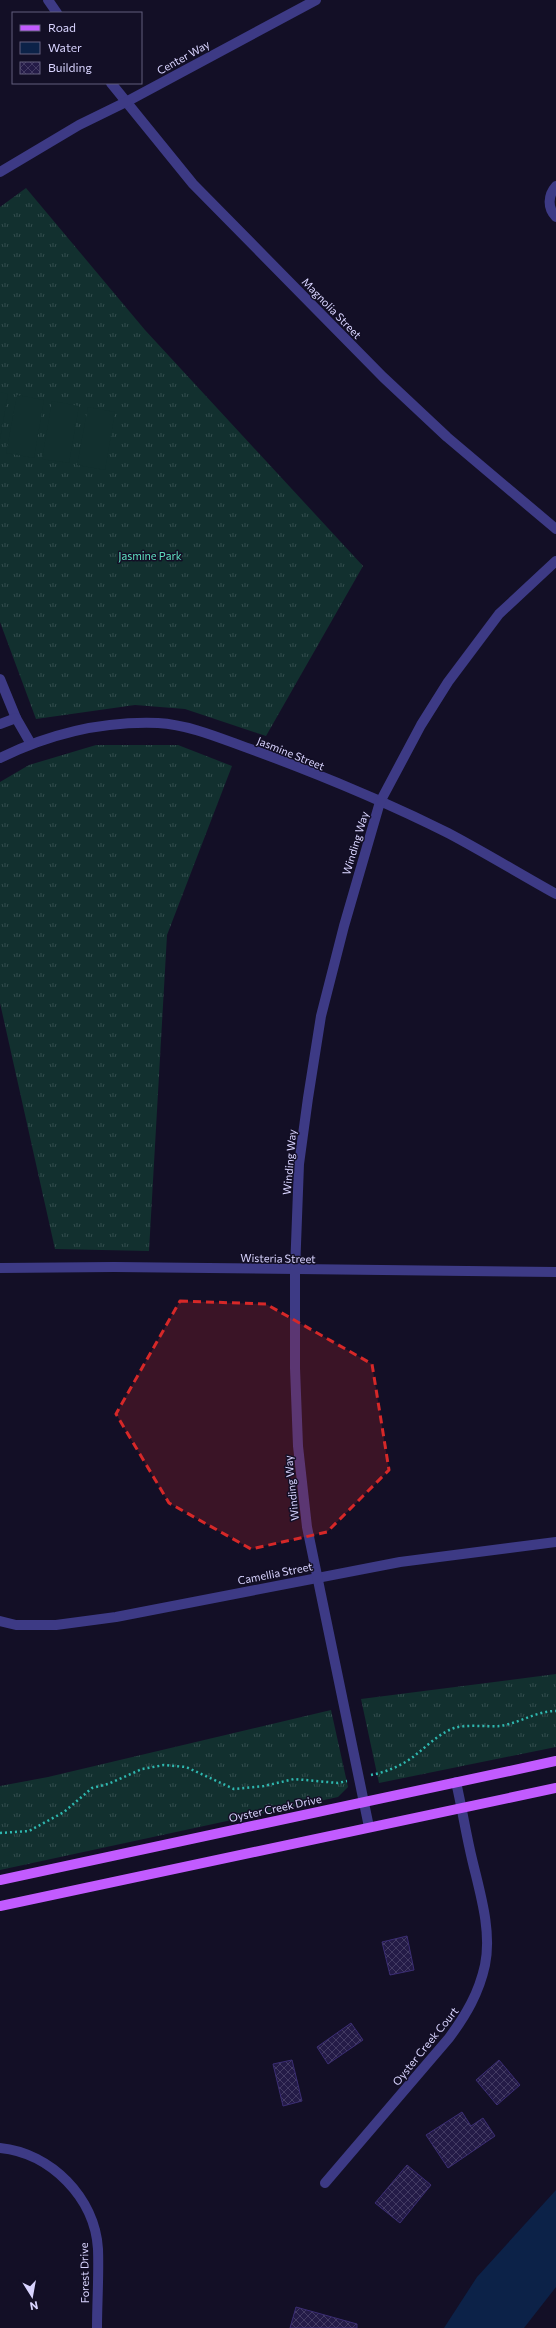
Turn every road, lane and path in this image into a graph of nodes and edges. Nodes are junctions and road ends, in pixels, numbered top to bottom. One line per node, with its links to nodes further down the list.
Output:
1 (48, 0): 3 (street)
2 (316, 0): 5 (street, Center Way)
3 (56, 12)
4 (112, 84): 5 (street, Magnolia Street)
5 (126, 102): 6 (street, Center Way); 9 (street, Magnolia Street)
6 (0, 172)
7 (556, 186): 8 (street)
8 (556, 217)
9 (556, 529)
10 (556, 561): 16 (street, Winding Way)
11 (0, 679): 12 (street)
12 (16, 718): 13 (street); 14 (street)
13 (0, 724)
14 (31, 744): 15 (street, Jasmine Street); 16 (street, Jasmine Street)
15 (0, 758)
16 (380, 802): 17 (street, Jasmine Street); 19 (street, Winding Way)
17 (556, 894)
18 (0, 1268): 19 (street, Wisteria Street)
19 (295, 1271): 20 (street, Wisteria Street); 22 (street, Winding Way)
20 (556, 1272)
21 (556, 1542): 22 (street, Camellia Street)
22 (318, 1577): 23 (street, Camellia Street); 26 (street, Winding Way)
23 (0, 1621)
24 (556, 1711): 26 (path)
25 (556, 1761): 27 (main road, Oyster Creek Drive)
26 (359, 1778): 29 (street, Winding Way); 32 (path)
27 (456, 1782): 29 (main road, Oyster Creek Drive); 30 (street, Oyster Creek Court)
28 (556, 1788): 30 (main road)
29 (364, 1802): 31 (street, Winding Way); 33 (main road, Oyster Creek Drive)
30 (462, 1808): 31 (main road); 36 (street, Oyster Creek Court)
31 (369, 1827): 34 (main road)
32 (0, 1833)
33 (0, 1880)
34 (0, 1906)
35 (0, 2148): 37 (street, Forest Drive)
36 (325, 2184)
37 (97, 2328)

